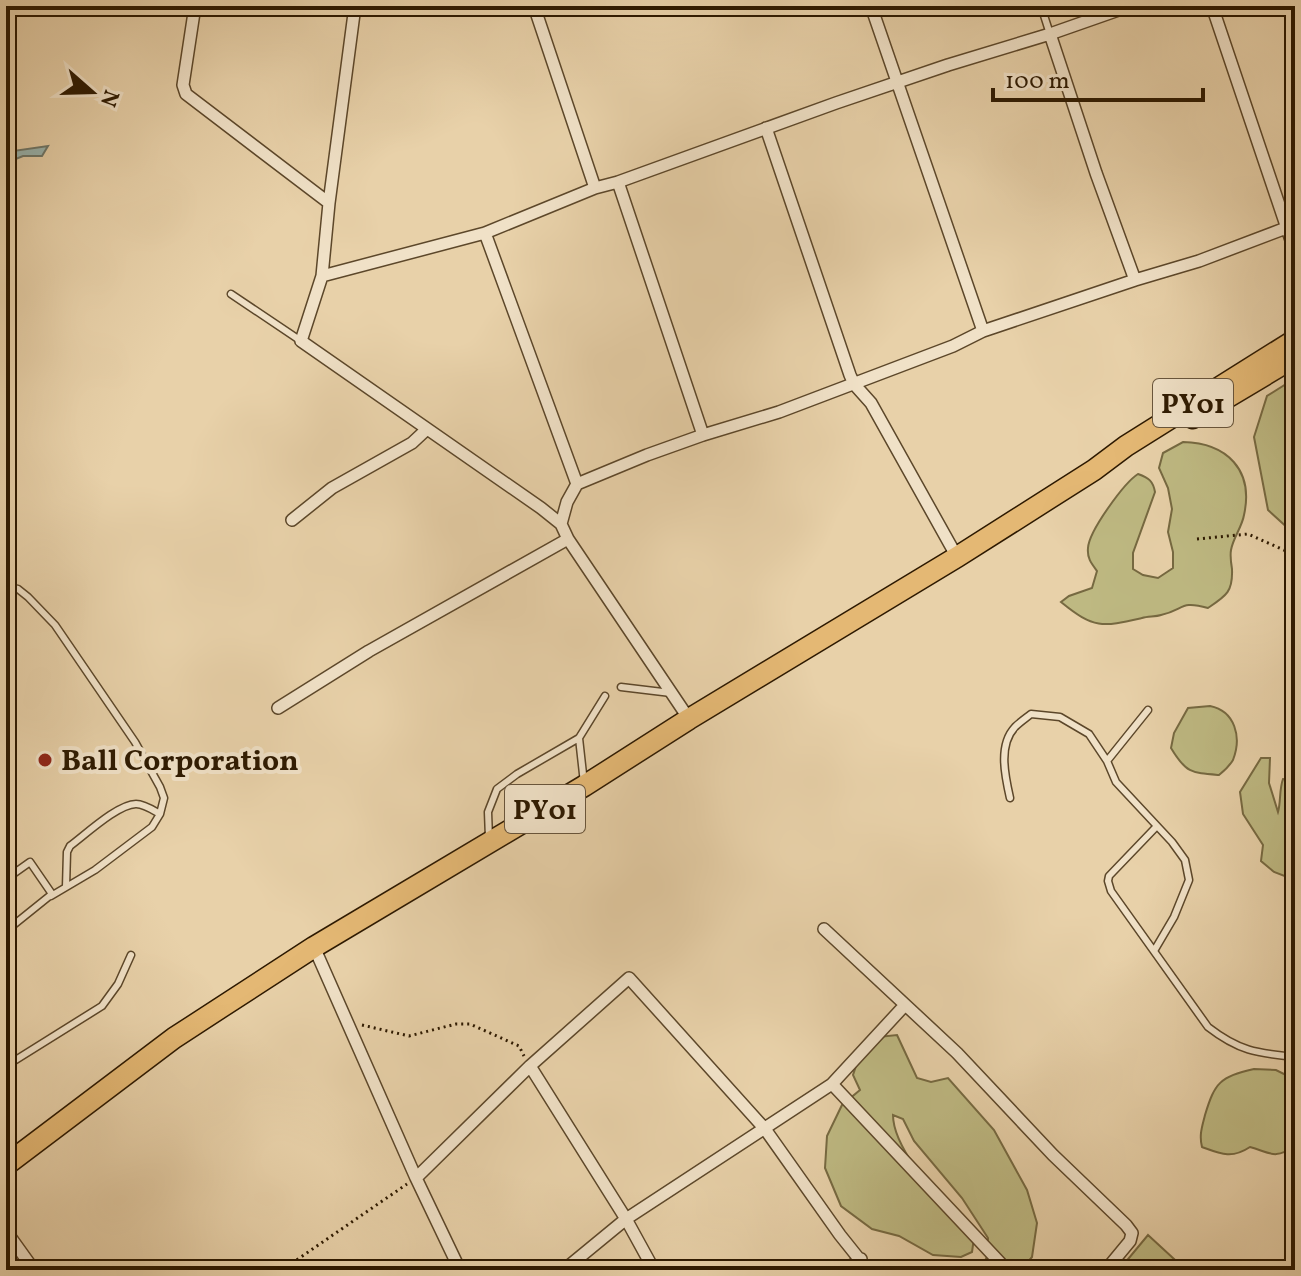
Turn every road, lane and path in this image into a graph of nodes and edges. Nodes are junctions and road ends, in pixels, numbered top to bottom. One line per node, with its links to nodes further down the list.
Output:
1 (195, 6): 13 (street)
2 (355, 6): 13 (street)
3 (534, 6): 12 (street)
4 (871, 6): 9 (street)
5 (1041, 6): 8 (lane)
6 (1130, 6): 8 (street)
7 (1212, 6): 14 (street)
8 (1050, 34): 9 (street); 18 (street)
9 (898, 82): 10 (street); 20 (street)
10 (766, 128): 11 (street); 24 (street)
11 (618, 182): 12 (street); 26 (street)
12 (595, 188): 15 (street)
13 (329, 203): 17 (street)
14 (1286, 228): 16 (street); 18 (street)
15 (485, 233): 17 (street); 28 (street)
16 (1295, 252)
17 (322, 276): 22 (street)
18 (1135, 280): 20 (street)
19 (231, 294): 22 (lane)
20 (983, 331): 24 (street)
21 (1295, 340): 27 (highway, PY01)
22 (301, 341): 25 (street)
23 (1295, 357): 27 (highway, PY01)
24 (854, 384): 26 (street); 34 (street)
25 (427, 429): 29 (street); 30 (street)
26 (703, 435): 28 (street)
27 (1094, 470): 34 (highway, PY01)
28 (577, 484): 30 (street)
29 (292, 520)
30 (561, 524): 31 (street)
31 (568, 539): 37 (street); 39 (street)
32 (1197, 539): 33 (path)
33 (1295, 555)
34 (957, 557): 41 (highway, PY01)
35 (6, 586): 46 (lane)
36 (621, 687): 37 (lane)
37 (671, 693): 41 (street)
38 (605, 696): 42 (lane)
39 (278, 708)
40 (1148, 710): 43 (lane)
41 (689, 719): 44 (highway, PY01)
42 (579, 738): 44 (lane); 48 (lane)
43 (1107, 761): 45 (lane); 47 (lane)
44 (584, 786): 48 (highway, PY01)
45 (1010, 798)
46 (160, 814): 50 (lane); 50 (lane)
47 (1157, 826): 55 (lane); 55 (lane)
48 (489, 842): 54 (highway, PY01)
49 (6, 879): 51 (lane)
50 (66, 887): 51 (lane)
51 (51, 896): 53 (lane)
52 (824, 929): 57 (street)
53 (6, 931)
54 (314, 947): 58 (street); 64 (highway, PY01)
55 (1154, 951): 59 (lane)
56 (131, 955): 60 (lane)
57 (905, 1005): 62 (street); 76 (street)
58 (341, 1006): 61 (path); 65 (street)
59 (1295, 1057)
60 (6, 1066)
61 (530, 1066): 63 (street); 65 (street); 66 (street)
62 (832, 1084): 63 (street); 75 (street)
63 (765, 1129): 66 (street); 68 (street)
64 (6, 1165)
65 (416, 1178): 70 (path); 71 (street)
66 (626, 1219): 72 (street); 73 (street)
67 (6, 1231): 69 (street)
68 (864, 1265): 74 (street)
69 (34, 1270)
70 (282, 1270)
71 (460, 1270)
72 (564, 1270)
73 (654, 1270)
74 (845, 1270)
75 (1007, 1270)
76 (1106, 1270)

